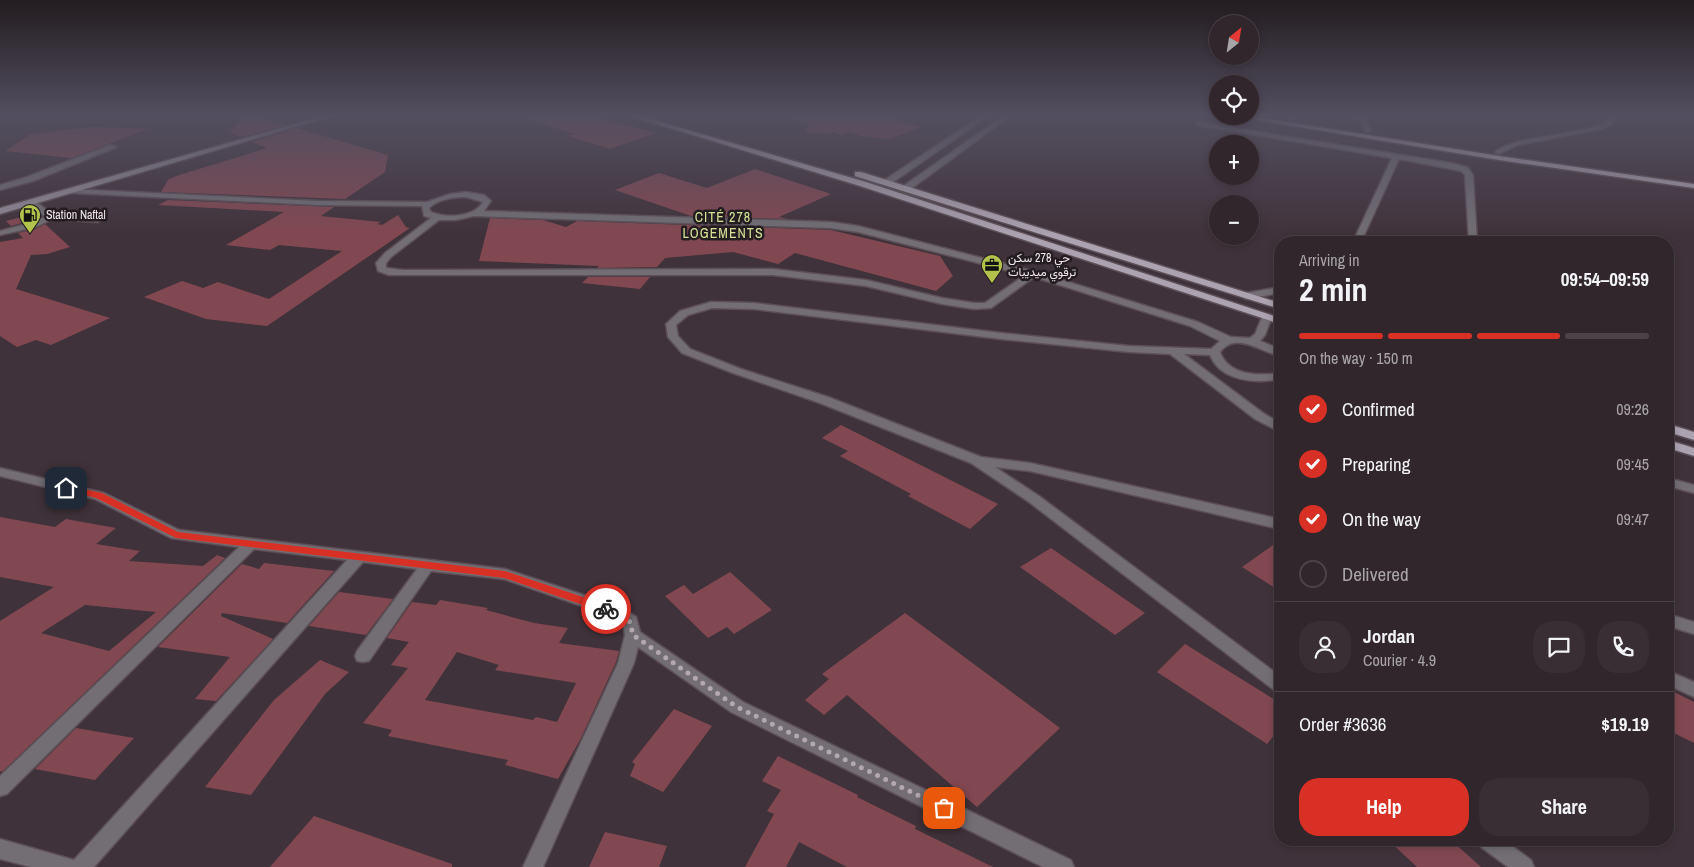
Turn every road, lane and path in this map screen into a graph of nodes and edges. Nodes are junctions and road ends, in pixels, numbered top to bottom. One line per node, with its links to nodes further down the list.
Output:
1 (94, 154): 15 (street)
2 (170, 154): 19 (main road)
3 (197, 154): 17 (main road)
4 (763, 154): 33 (main road)
5 (791, 154): 13 (main road)
6 (928, 154): 13 (street)
7 (954, 154): 16 (street)
8 (1386, 154): 11 (street)
9 (1492, 154): 14 (main road)
10 (1516, 154): 12 (main road)
11 (1396, 156): 27 (street); 28 (street)
12 (1694, 180)
13 (886, 183): 16 (main road)
14 (1694, 186)
15 (0, 188)
16 (905, 189): 31 (main road)
17 (72, 191): 18 (main road); 20 (street)
18 (31, 202): 21 (main road); 23 (lane)
19 (0, 203)
20 (428, 204): 22 (street); 24 (street)
21 (0, 211)
22 (472, 213): 24 (street); 29 (street)
23 (51, 217): 25 (lane); 26 (lane)
24 (438, 217): 29 (street)
25 (98, 220)
26 (0, 233)
27 (1359, 236)
28 (1473, 236)
29 (1033, 274): 35 (street)
30 (1274, 291): 31 (street)
31 (1246, 296): 32 (main road)
32 (1274, 304)
33 (1267, 317): 34 (main road); 36 (street)
34 (1274, 319)
35 (1230, 341): 36 (street); 39 (street)
36 (1252, 342): 37 (street)
37 (1274, 350)
38 (1173, 351): 39 (street); 41 (street); 46 (street)
39 (1214, 352): 40 (street)
40 (1274, 377)
41 (1274, 425)
42 (1674, 430): 43 (main road)
43 (1694, 436)
44 (1674, 446): 45 (main road)
45 (1694, 452)
46 (976, 460): 50 (street); 58 (street)
47 (0, 472): 51 (street)
48 (1674, 484): 49 (street)
49 (1694, 490)
50 (1274, 523)
51 (252, 543): 52 (street); 61 (street)
52 (360, 556): 53 (street); 65 (street)
53 (428, 564): 56 (street); 57 (street)
54 (1674, 622): 55 (street)
55 (1694, 628)
56 (633, 635): 66 (street); 67 (street)
57 (363, 656)
58 (1274, 680)
59 (1674, 681): 60 (street)
60 (1694, 690)
61 (0, 788)
62 (1496, 846): 68 (street)
63 (0, 849): 64 (street)
64 (68, 867)
65 (81, 867)
66 (533, 867)
67 (1064, 867)
68 (1524, 867)

